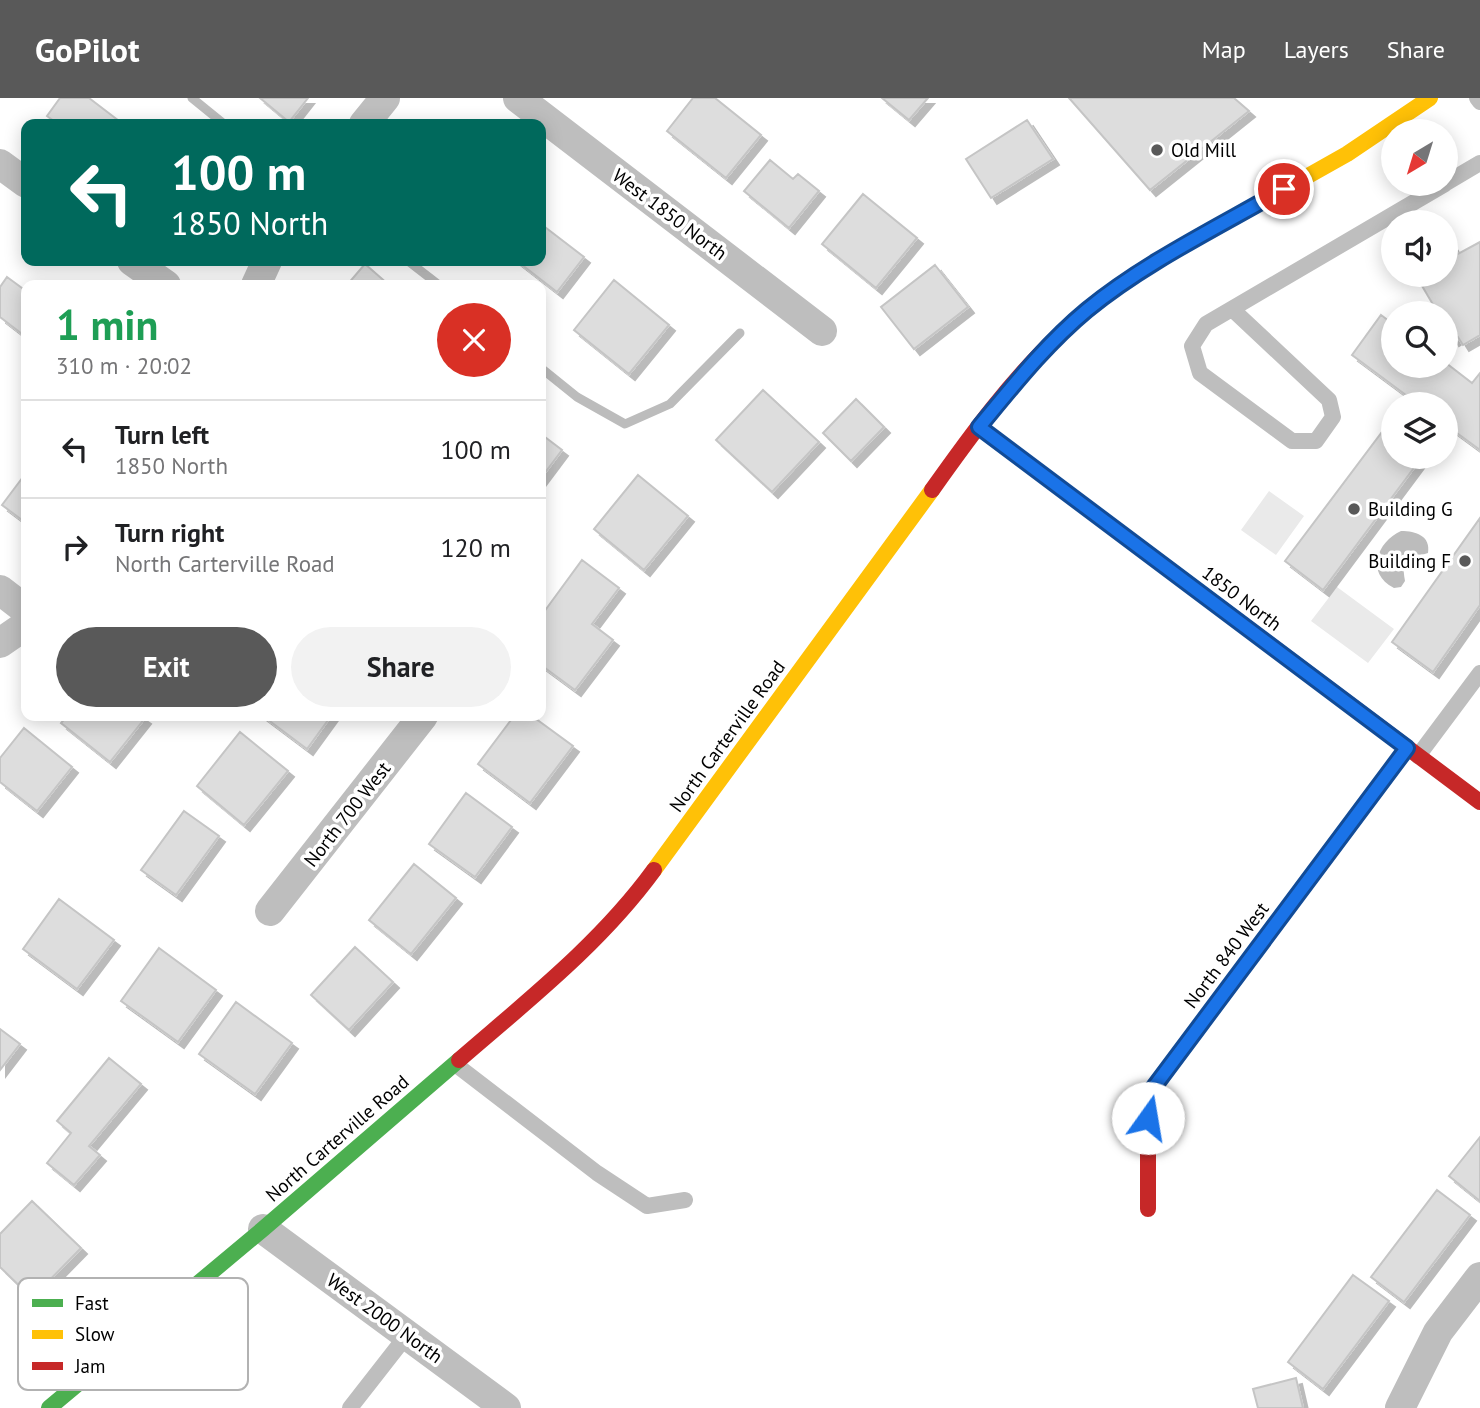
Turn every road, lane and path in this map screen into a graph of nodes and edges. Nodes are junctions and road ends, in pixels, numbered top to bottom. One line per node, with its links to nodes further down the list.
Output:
1 (385, 98): 4 (street)
2 (518, 98): 5 (street, West 1850 North)
3 (1430, 98): 16 (street, North Carterville Road)
4 (368, 119)
5 (545, 119)
6 (546, 119): 15 (street, West 1850 North)
7 (1480, 163): 9 (lane)
8 (0, 164): 10 (street)
9 (1458, 176)
10 (21, 179)
11 (1423, 196): 14 (lane)
12 (139, 266): 13 (street)
13 (159, 280)
14 (1232, 309): 14 (lane)
15 (822, 331)
16 (979, 427): 23 (street, 1850 North); 26 (street, North Carterville Road)
17 (0, 590): 18 (street)
18 (21, 606)
19 (21, 628): 20 (street)
20 (0, 643)
21 (1480, 673): 23 (lane)
22 (419, 721): 25 (street, North 700 West)
23 (1413, 752): 24 (street, 1850 North); 28 (street, North 840 West)
24 (1480, 802)
25 (270, 911)
26 (455, 1064): 27 (lane); 29 (street, North Carterville Road)
27 (685, 1200)
28 (1148, 1209)
29 (263, 1229): 31 (street, North Carterville Road); 32 (street, West 2000 North)
30 (1480, 1277): 37 (street)
31 (204, 1278)
32 (407, 1335): 35 (lane); 36 (street, West 2000 North)
33 (71, 1390): 34 (street, North Carterville Road)
34 (49, 1408)
35 (350, 1408)
36 (506, 1408)
37 (1400, 1408)

